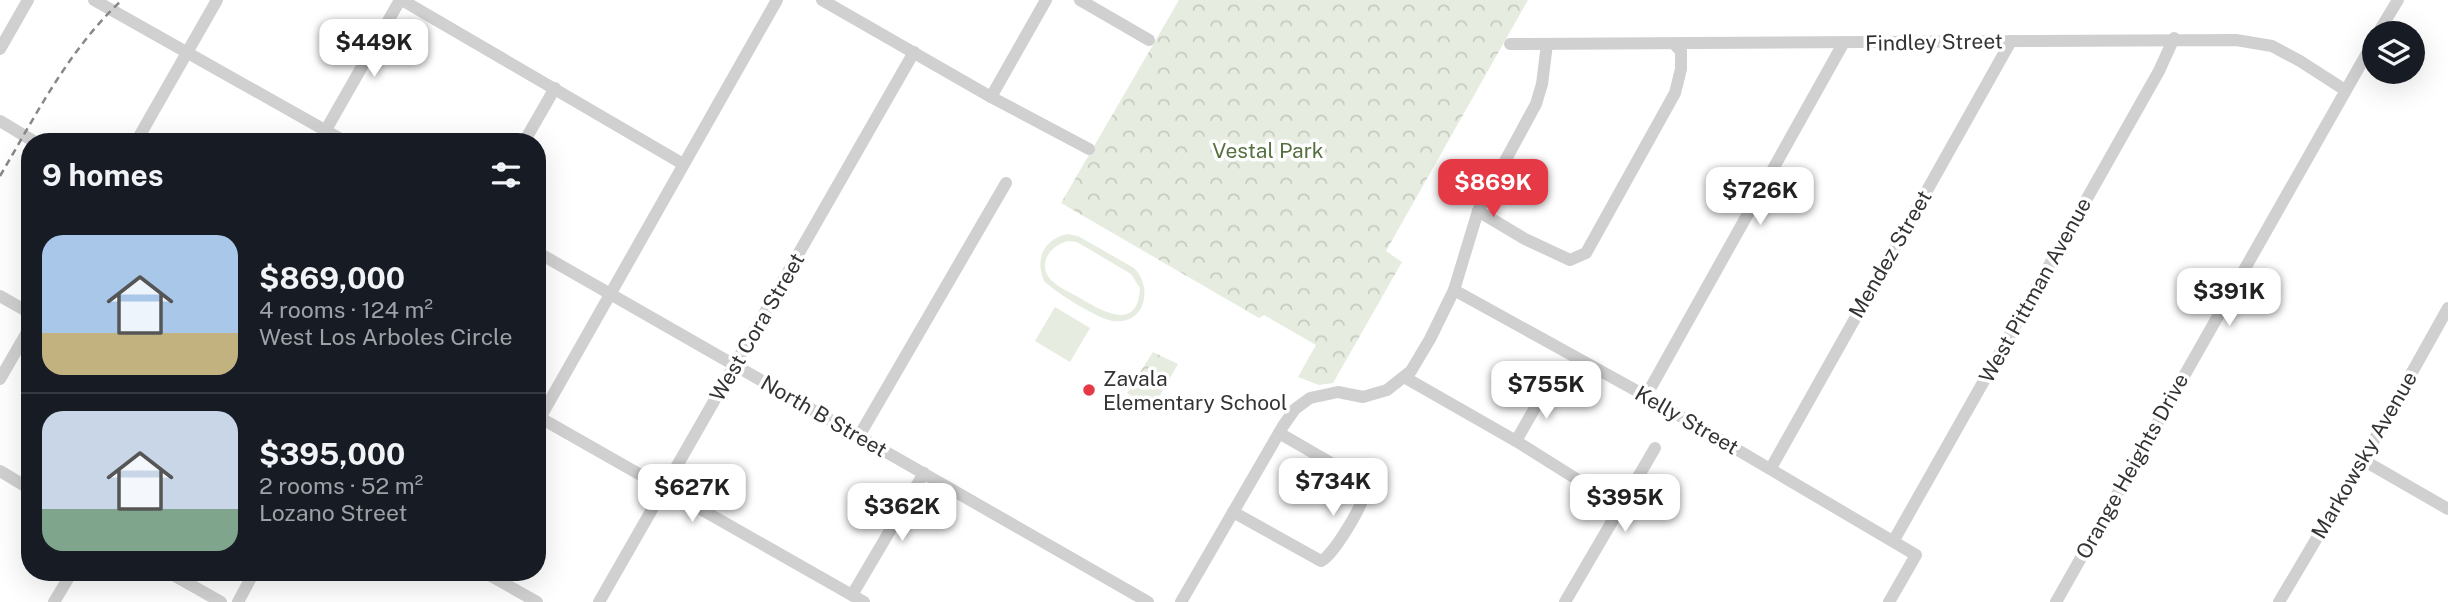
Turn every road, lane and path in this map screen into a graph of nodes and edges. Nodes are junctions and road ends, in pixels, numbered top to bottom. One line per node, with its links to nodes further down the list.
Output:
1 (28, 0): 18 (street)
2 (94, 0): 19 (street)
3 (217, 0): 19 (street)
4 (401, 0): 22 (street); 28 (street)
5 (777, 0): 32 (street)
6 (822, 0): 20 (street)
7 (1045, 0): 24 (street)
8 (1080, 0): 12 (street)
9 (2398, 0): 10 (street)
10 (2385, 21)
11 (2174, 38): 13 (street, Findley Street); 23 (street, Findley Street); 62 (street, West Pittman Avenue)
12 (1149, 40)
13 (2011, 41): 14 (street, Findley Street); 54 (street, Mendez Street)
14 (1844, 42): 17 (street, Findley Street); 46 (street)
15 (1510, 44): 16 (street, Findley Street)
16 (1547, 44): 17 (street, Findley Street); 34 (street)
17 (1674, 44): 34 (street)
18 (0, 49)
19 (187, 51): 26 (street); 27 (street)
20 (914, 52): 24 (street); 42 (street, West Cora Street)
21 (2362, 61): 23 (street, Orange Heights Drive)
22 (555, 88): 29 (street); 32 (street)
23 (2345, 90): 78 (street, Orange Heights Drive)
24 (991, 97): 31 (street)
25 (0, 121): 30 (street)
26 (141, 133)
27 (317, 133)
28 (324, 133)
29 (529, 133)
30 (21, 134)
31 (1089, 149)
32 (683, 164): 37 (street)
33 (1006, 183): 50 (street)
34 (1478, 211): 36 (street)
35 (546, 257): 37 (street, North B Street)
36 (1454, 290): 43 (street); 46 (street, Kelly Street)
37 (610, 293): 42 (street, North B Street); 47 (street)
38 (0, 296): 40 (street)
39 (2448, 307): 53 (street, Markowsky Avenue)
40 (21, 308)
41 (21, 343): 44 (street)
42 (735, 365): 50 (street, North B Street); 58 (street, West Cora Street)
43 (1404, 377): 49 (street); 51 (street)
44 (0, 379)
45 (1548, 385): 51 (street)
46 (1646, 396): 54 (street, Kelly Street)
47 (546, 405)
48 (546, 421): 58 (street)
49 (1279, 433): 61 (street); 61 (street)
50 (859, 436): 56 (street, North B Street)
51 (1516, 442): 59 (street)
52 (1655, 448): 59 (street)
53 (2363, 460): 60 (street); 79 (street, Markowsky Avenue)
54 (1771, 468): 62 (street, Kelly Street)
55 (0, 471): 57 (street)
56 (924, 473): 67 (street); 74 (street, North B Street)
57 (21, 484)
58 (664, 489): 67 (street); 72 (street, West Cora Street)
59 (1621, 507): 76 (street)
60 (2448, 509)
61 (1233, 512): 75 (street)
62 (1894, 540): 77 (street, Kelly Street)
63 (67, 581): 69 (street)
64 (184, 581): 70 (street)
65 (249, 581): 71 (street)
66 (498, 581): 68 (street)
67 (852, 595): 73 (street)
68 (529, 600)
69 (54, 602)
70 (221, 602)
71 (238, 602)
72 (599, 602)
73 (864, 602)
74 (1148, 602)
75 (1181, 602)
76 (1565, 602)
77 (1888, 602)
78 (2056, 602)
79 (2279, 602)

